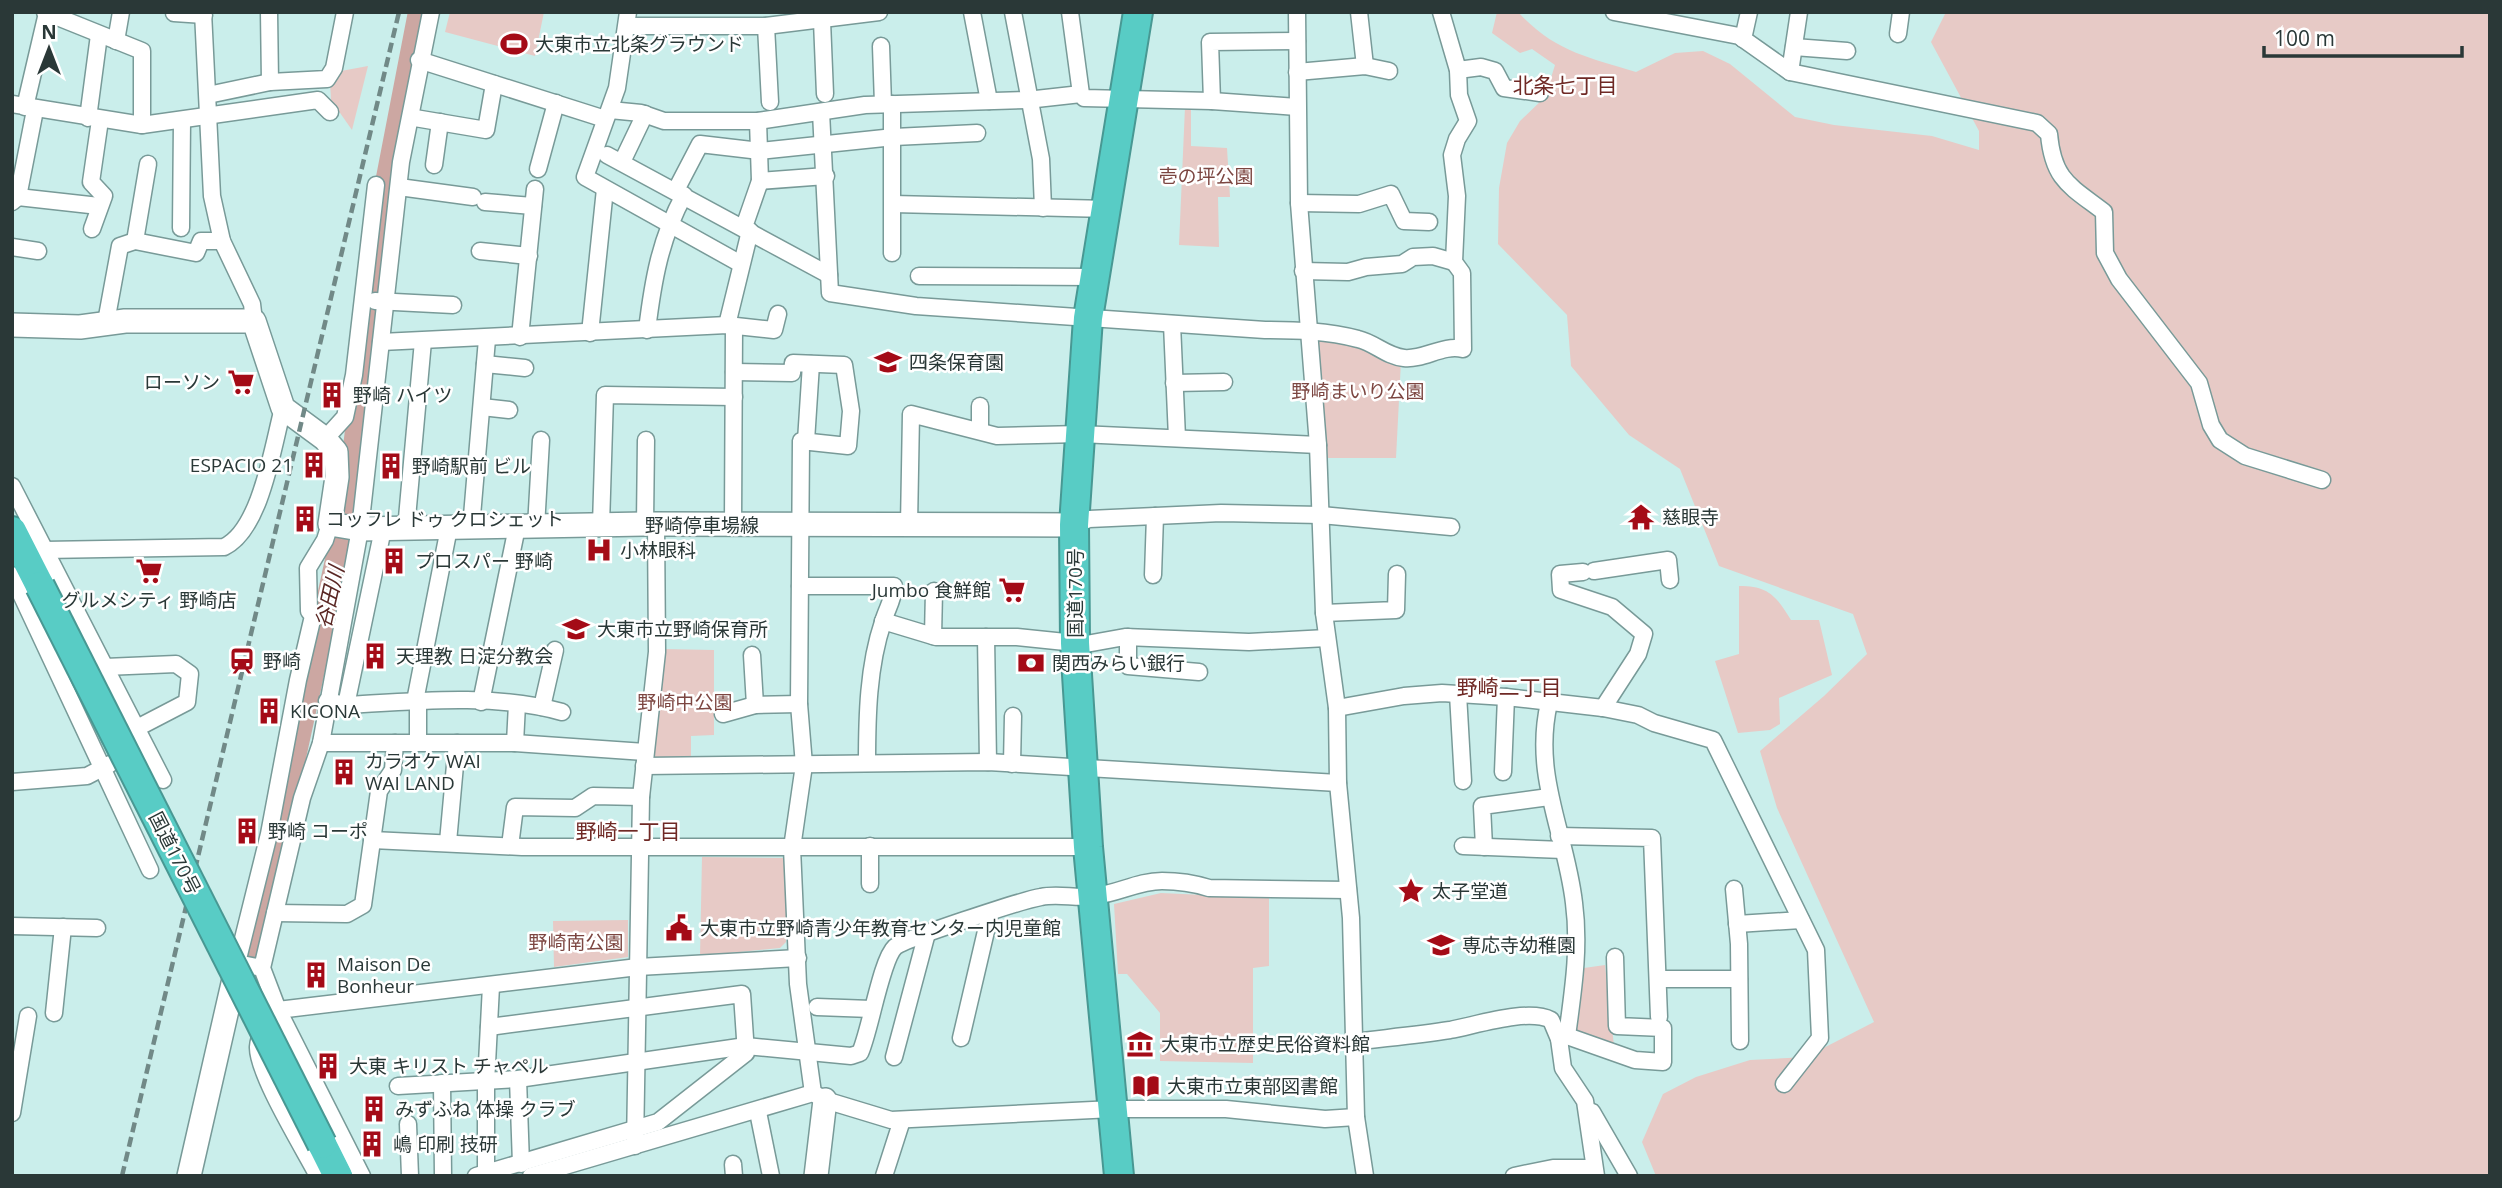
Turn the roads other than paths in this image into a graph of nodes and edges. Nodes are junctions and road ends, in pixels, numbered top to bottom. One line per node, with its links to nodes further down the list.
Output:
1 (121, 12): 27 (street)
2 (269, 12): 38 (street)
3 (345, 12): 38 (street)
4 (431, 12): 32 (street)
5 (880, 12): 19 (street)
6 (972, 12): 47 (street)
7 (1013, 12): 46 (street)
8 (1070, 12): 43 (street)
9 (1138, 12): 45 (highway, 国道170号)
10 (1297, 12): 28 (street)
11 (1359, 12): 33 (street)
12 (1441, 12): 34 (street)
13 (1615, 12): 23 (street)
14 (1798, 12): 30 (street)
15 (1901, 12): 25 (street)
16 (46, 13): 20 (street); 52 (street)
17 (174, 13): 18 (street)
18 (204, 14): 44 (street)
19 (846, 14): 22 (street)
20 (73, 18): 26 (street)
21 (628, 19): 24 (street); 57 (street)
22 (822, 21): 24 (street); 42 (street)
23 (1746, 22): 37 (street)
24 (766, 26): 49 (street)
25 (1898, 34)
26 (99, 35): 27 (street); 61 (street)
27 (116, 41): 65 (street)
28 (1297, 41): 36 (street); 48 (street)
29 (881, 46): 51 (street)
30 (1794, 47): 31 (street); 37 (street)
31 (1847, 51)
32 (419, 60): 39 (street); 76 (street)
33 (1365, 66): 35 (street); 36 (street)
34 (1458, 70): 41 (street); 101 (street)
35 (1389, 71)
36 (1297, 72): 53 (street)
37 (1790, 72): 143 (street)
38 (270, 82): 40 (street)
39 (494, 83): 50 (street); 64 (street)
40 (251, 87): 44 (street); 54 (street)
41 (1540, 93)
42 (825, 94)
43 (1081, 94): 45 (street); 46 (street)
44 (208, 95): 59 (street)
45 (1125, 99): 48 (street); 88 (highway, 国道170号)
46 (1027, 100): 47 (street); 87 (street)
47 (989, 101): 51 (street)
48 (1212, 101): 53 (street)
49 (770, 102)
50 (556, 103): 57 (street); 72 (street)
51 (888, 104): 56 (street); 67 (street)
52 (24, 107): 61 (street); 82 (street)
53 (1297, 107): 83 (street)
54 (255, 110): 55 (street); 59 (street)
55 (330, 112)
56 (821, 112): 63 (street); 68 (street)
57 (608, 114): 58 (street); 78 (street)
58 (645, 114): 63 (street); 79 (street)
59 (208, 117): 62 (street); 80 (street)
60 (415, 117): 64 (street)
61 (94, 119): 65 (street); 85 (street)
62 (182, 121): 65 (street); 81 (street)
63 (758, 121): 69 (street)
64 (440, 122): 71 (street)
65 (142, 125)
66 (977, 133): 67 (street)
67 (894, 137): 68 (street); 84 (street)
68 (823, 144): 69 (street); 73 (street)
69 (760, 151): 74 (street); 79 (street)
70 (148, 163): 94 (street)
71 (434, 166)
72 (538, 169)
73 (826, 176): 74 (street); 104 (street)
74 (760, 181): 93 (street)
75 (376, 185): 107 (street)
76 (399, 187): 86 (street); 108 (street)
77 (535, 189): 86 (street)
78 (605, 189): 90 (street); 119 (street)
79 (680, 192): 90 (street); 93 (street)
80 (212, 196): 81 (street); 95 (street)
81 (183, 198): 91 (street)
82 (15, 200): 85 (street)
83 (1299, 203): 89 (street); 103 (street)
84 (893, 204): 87 (street); 99 (street)
85 (99, 206): 92 (street)
86 (533, 206): 100 (street)
87 (1043, 208): 88 (street)
88 (1108, 209): 106 (highway, 国道170号)
89 (1429, 222)
90 (668, 224): 102 (street); 117 (street)
91 (181, 228)
92 (92, 229)
93 (747, 230): 102 (street); 104 (street)
94 (135, 241): 95 (street); 113 (street)
95 (222, 241): 112 (street)
96 (12, 247): 98 (street)
97 (480, 250): 100 (street)
98 (38, 251)
99 (892, 253)
100 (529, 256): 120 (street)
101 (1454, 262): 103 (street); 118 (street)
102 (741, 264): 116 (street)
103 (1304, 271): 118 (street)
104 (829, 275): 111 (street)
105 (919, 276): 106 (street)
106 (1094, 277): 111 (highway, 国道170号)
107 (363, 300): 108 (street); 138 (street)
108 (386, 302): 109 (street); 123 (street)
109 (453, 305)
110 (778, 314): 116 (street)
111 (1088, 318): 114 (street); 136 (highway, 国道170号)
112 (254, 321): 113 (street); 133 (street)
113 (106, 322): 115 (street)
114 (1172, 324): 118 (street); 129 (street)
115 (12, 325)
116 (730, 326): 117 (street); 127 (street)
117 (647, 330): 119 (street)
118 (1308, 330): 142 (street)
119 (590, 333): 120 (street)
120 (520, 337): 121 (street)
121 (487, 339): 122 (street); 125 (street)
122 (423, 341): 123 (street); 156 (street)
123 (381, 342): 153 (street)
124 (811, 364): 127 (street); 141 (street); 141 (street)
125 (485, 365): 126 (street); 132 (street)
126 (525, 368)
127 (734, 372): 130 (street)
128 (1224, 382): 129 (street)
129 (1174, 383): 137 (street)
130 (734, 397): 148 (street); 149 (street)
131 (980, 406): 135 (street)
132 (482, 407): 134 (street); 157 (street)
133 (283, 408): 138 (street); 159 (street)
134 (509, 410)
135 (980, 430): 136 (street); 151 (street)
136 (1080, 434): 137 (street); 152 (highway, 国道170号)
137 (1177, 438): 142 (street)
138 (324, 439): 153 (street)
139 (541, 440): 154 (street)
140 (646, 440): 147 (street)
141 (806, 441): 150 (street)
142 (1318, 445): 145 (street)
143 (2322, 480)
144 (12, 486): 159 (street)
145 (1321, 515): 146 (street); 155 (street); 166 (street)
146 (1155, 516): 152 (street); 162 (street)
147 (650, 524): 148 (street, 野崎停車場線); 149 (street, 野崎停車場線); 202 (street)
148 (733, 524): 150 (street, 野崎停車場線)
149 (601, 525): 154 (street, 野崎停車場線)
150 (801, 525): 151 (street, 野崎停車場線); 164 (street)
151 (909, 525): 152 (street, 野崎停車場線)
152 (1074, 525): 174 (highway, 国道170号)
153 (353, 527): 156 (street, 野崎停車場線); 167 (street); 167 (street); 169 (street)
154 (526, 527): 157 (street, 野崎停車場線); 183 (street)
155 (1451, 527)
156 (406, 528): 157 (street, 野崎停車場線)
157 (460, 528): 182 (street)
158 (12, 531): 282 (highway, 国道170号, bridge)
159 (44, 551): 177 (street)
160 (1397, 574): 166 (street)
161 (12, 575): 207 (street)
162 (1153, 575)
163 (1670, 580): 191 (street)
164 (800, 586): 168 (street); 185 (street)
165 (934, 591): 170 (street)
166 (1324, 613): 173 (street)
167 (327, 619): 169 (street); 181 (street); 241 (street)
168 (883, 621): 170 (street); 204 (street)
169 (361, 626): 187 (street)
170 (933, 636): 171 (street)
171 (986, 637): 174 (street); 203 (street)
172 (1128, 637): 173 (street); 174 (street); 178 (street)
173 (1327, 638): 190 (street)
174 (1075, 645): 208 (highway, 国道170号)
175 (555, 650): 189 (street)
176 (752, 655): 188 (street)
177 (105, 667): 195 (street); 195 (street)
178 (1199, 672)
179 (1458, 694): 180 (street); 190 (street); 211 (street)
180 (1506, 697): 186 (street); 209 (street)
181 (327, 701): 187 (street); 197 (street)
182 (416, 702): 183 (street); 187 (street); 196 (street)
183 (481, 702): 184 (street)
184 (517, 704): 189 (street); 200 (street)
185 (799, 704): 188 (street); 206 (street)
186 (1549, 704): 191 (street); 215 (street)
187 (346, 705)
188 (755, 705): 193 (street)
189 (542, 707): 192 (street)
190 (1337, 708): 213 (street)
191 (1602, 708): 233 (street)
192 (562, 712)
193 (723, 714)
194 (1013, 716): 205 (street)
195 (137, 727): 201 (street)
196 (418, 742): 198 (street); 199 (street)
197 (321, 743): 198 (street); 231 (street)
198 (395, 743): 216 (street)
199 (457, 743): 200 (street); 217 (street)
200 (515, 743): 202 (street)
201 (146, 745): 207 (street); 210 (street)
202 (644, 759): 206 (street); 214 (street)
203 (988, 762): 204 (street); 205 (street)
204 (867, 763): 206 (street)
205 (1012, 764): 208 (street)
206 (804, 765): 225 (street)
207 (103, 767): 212 (street); 226 (street)
208 (1084, 769): 213 (street); 223 (highway, 国道170号)
209 (1503, 772)
210 (163, 780)
211 (1463, 781)
212 (12, 782)
213 (1338, 783): 229 (street)
214 (641, 797): 219 (street); 222 (street)
215 (1549, 797): 218 (street); 224 (street)
216 (372, 840): 217 (street); 231 (street)
217 (448, 842): 219 (street)
218 (1561, 843): 224 (street); 244 (street); 255 (street)
219 (510, 846): 222 (street)
220 (870, 846): 223 (street); 225 (street); 227 (street)
221 (1463, 846): 224 (street)
222 (642, 847): 225 (street); 242 (street)
223 (1088, 847): 230 (highway, 国道170号)
224 (1484, 847)
225 (792, 848): 240 (street)
226 (150, 870)
227 (870, 884)
228 (1734, 889): 234 (street)
229 (1348, 890): 230 (street); 257 (street)
230 (1095, 897): 232 (street); 270 (highway, 国道170号)
231 (275, 913): 243 (street)
232 (990, 914): 238 (street); 256 (street)
233 (1801, 920): 234 (street); 266 (street)
234 (1737, 924): 245 (street)
235 (12, 926): 236 (street)
236 (63, 927): 237 (street); 251 (street)
237 (97, 928)
238 (927, 933): 249 (street); 261 (street)
239 (1615, 957): 255 (street)
240 (798, 958): 242 (street); 260 (street)
241 (237, 963): 243 (street); 280 (street)
242 (638, 967): 246 (street); 247 (street)
243 (262, 968): 250 (street)
244 (1659, 979): 245 (street); 253 (street)
245 (1739, 979): 258 (street)
246 (491, 986): 250 (street); 254 (street)
247 (635, 1007): 254 (street); 259 (street); 262 (street)
248 (817, 1007): 249 (street)
249 (871, 1009): 260 (street)
250 (278, 1010): 281 (street); 283 (street)
251 (54, 1013)
252 (28, 1016): 271 (street)
253 (1659, 1017)
254 (489, 1027): 264 (street)
255 (1563, 1037): 257 (street); 269 (street)
256 (961, 1038)
257 (1353, 1041): 273 (street)
258 (1740, 1041)
259 (746, 1046): 260 (street); 262 (street); 276 (street)
260 (809, 1054): 268 (street)
261 (894, 1057)
262 (635, 1062): 263 (street); 276 (street)
263 (518, 1079): 264 (street); 277 (street)
264 (486, 1081): 265 (street); 279 (street)
265 (442, 1083): 267 (street); 285 (street)
266 (1784, 1084)
267 (398, 1086)
268 (819, 1097): 272 (street); 274 (street); 287 (street)
269 (1585, 1101): 278 (street); 292 (street)
270 (1113, 1110): 273 (street); 274 (street); 289 (highway, 国道170号)
271 (12, 1112)
272 (758, 1112): 276 (street); 286 (street)
273 (1356, 1117): 290 (street)
274 (902, 1120): 288 (street)
275 (408, 1124): 284 (street)
276 (634, 1138): 277 (street)
277 (526, 1170): 279 (street)
278 (1594, 1172): 291 (street)
279 (481, 1175)
280 (189, 1176)
281 (318, 1176)
282 (338, 1176)
283 (362, 1176)
284 (410, 1176)
285 (443, 1176)
286 (771, 1176)
287 (816, 1176)
288 (884, 1176)
289 (1119, 1176)
290 (1365, 1176)
291 (1514, 1176)
292 (1629, 1176)

